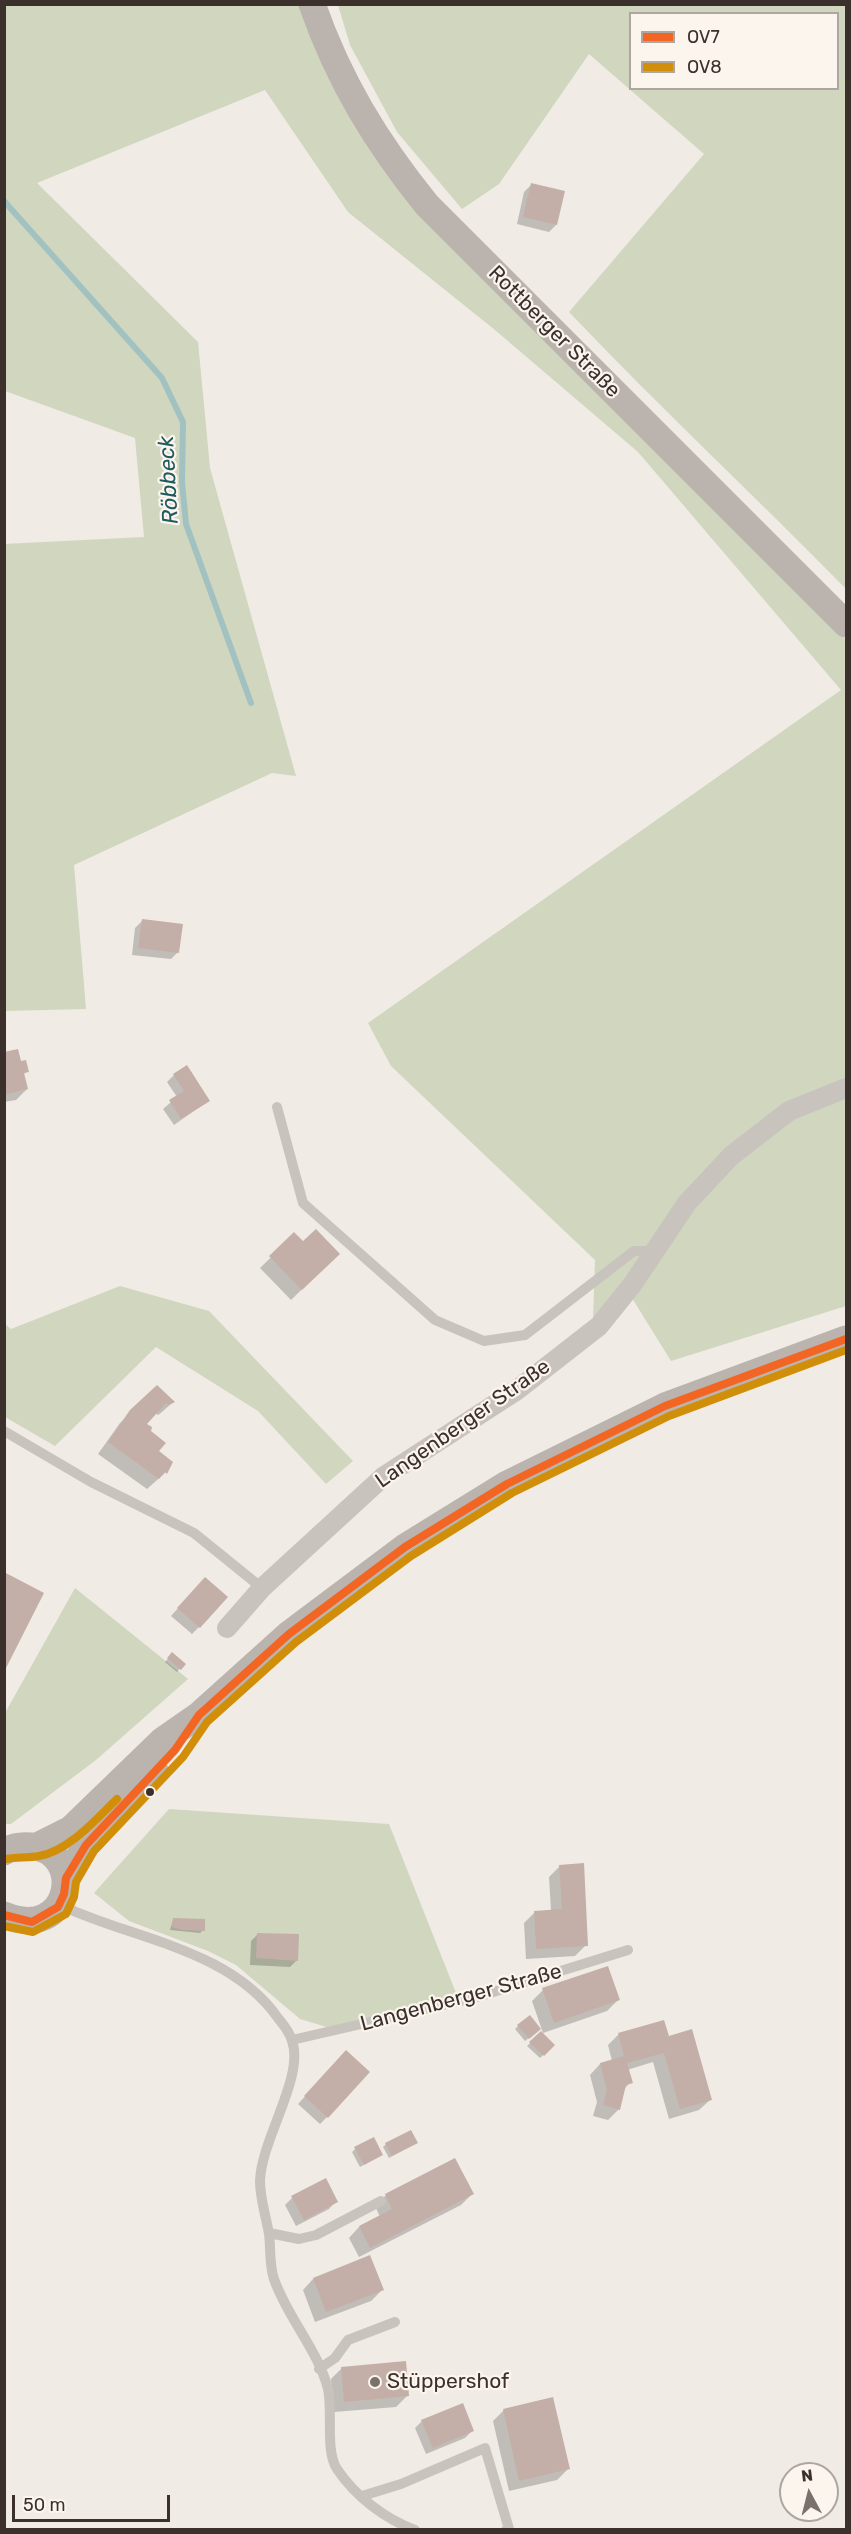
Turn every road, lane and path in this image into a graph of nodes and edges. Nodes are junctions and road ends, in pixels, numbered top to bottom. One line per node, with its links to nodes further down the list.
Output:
1 (312, 4): 2 (main road, Rottberger Straße)
2 (846, 624)
3 (846, 1088): 5 (street, Langenberger Straße)
4 (277, 1107): 5 (lane, Langenberger Straße)
5 (655, 1251): 8 (street, Langenberger Straße)
6 (846, 1339): 10 (main road)
7 (4, 1431): 8 (lane)
8 (262, 1588): 9 (street, Langenberger Straße)
9 (226, 1629)
10 (199, 1715): 11 (main road); 13 (main road)
11 (37, 1846): 12 (main road); 13 (main road)
12 (6, 1851)
13 (66, 1878): 14 (main road)
14 (59, 1905): 15 (main road); 17 (lane)
15 (9, 1924)
16 (628, 1950): 17 (lane, Langenberger Straße)
17 (292, 2040): 19 (lane)
18 (381, 2201): 19 (lane)
19 (269, 2233): 21 (lane)
20 (395, 2322): 21 (lane)
21 (319, 2369): 22 (lane)
22 (362, 2496): 23 (lane); 24 (lane)
23 (415, 2529)
24 (506, 2529)

